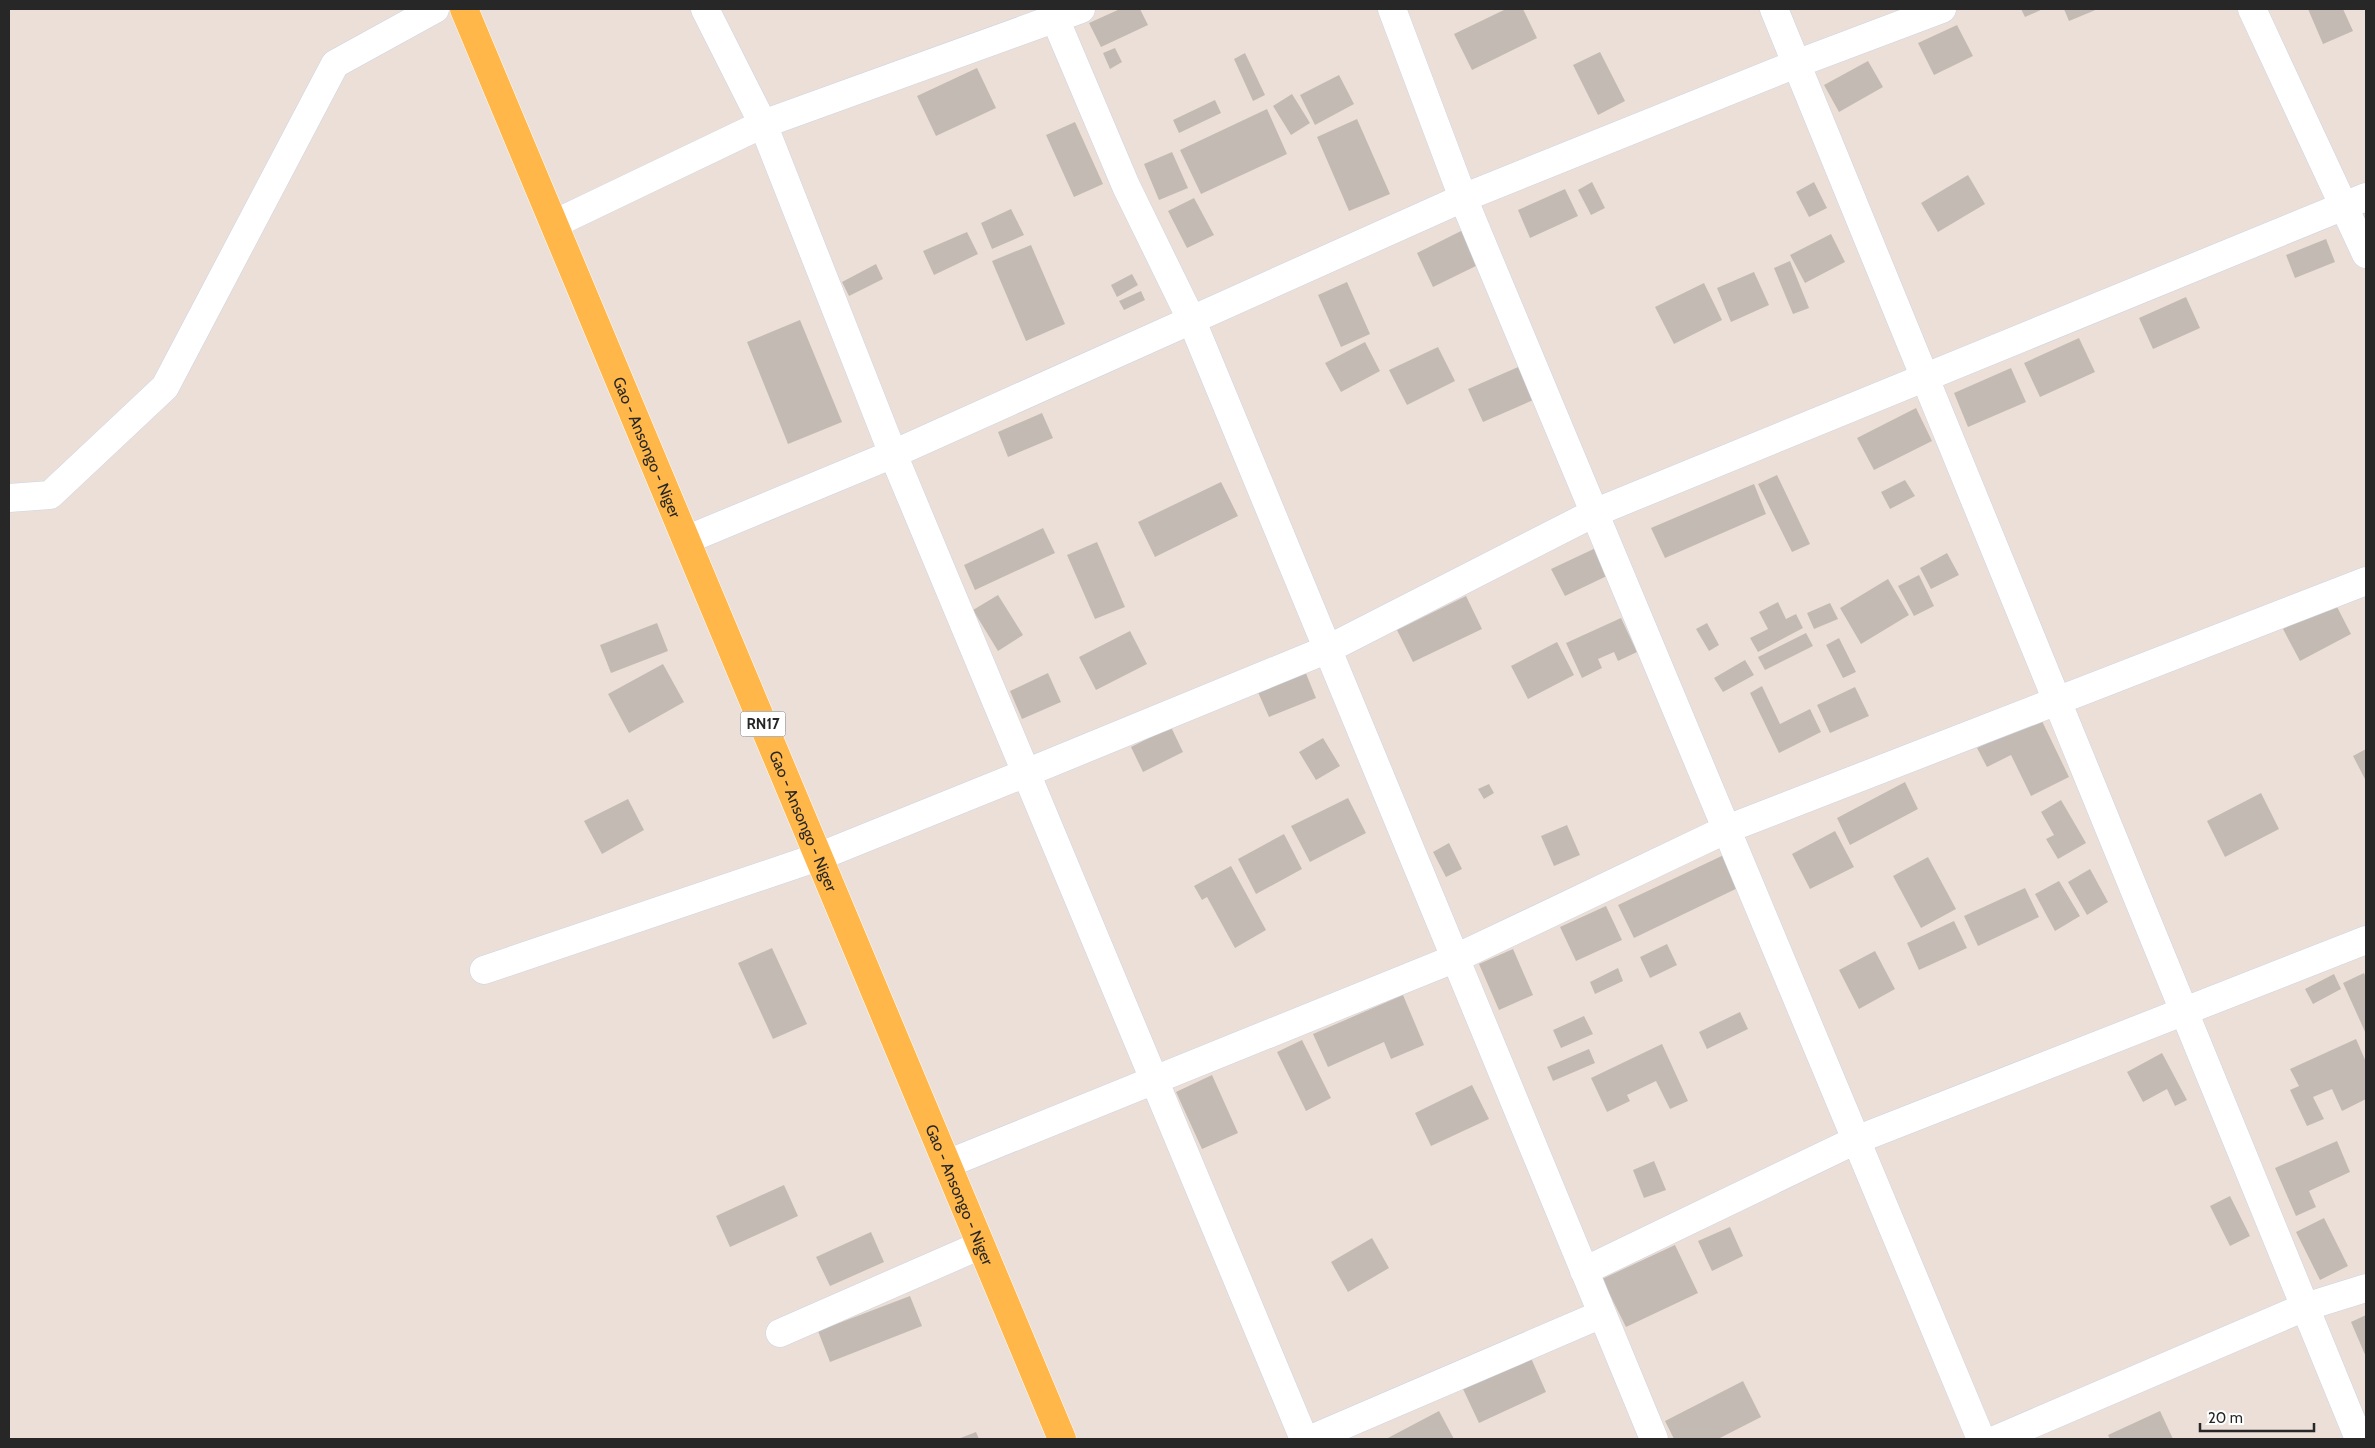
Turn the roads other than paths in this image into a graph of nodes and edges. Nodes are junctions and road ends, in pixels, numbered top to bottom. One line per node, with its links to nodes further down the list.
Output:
1 (435, 9): 18 (street)
2 (464, 9): 13 (main road, Gao - Ansongo - Niger / RN17)
3 (706, 9): 10 (street)
4 (1392, 9): 11 (street)
5 (1774, 9): 9 (street)
6 (1942, 9): 9 (street)
7 (2252, 9): 12 (street)
8 (1063, 12): 10 (street); 15 (street)
9 (1796, 64): 11 (street); 16 (street)
10 (763, 124): 13 (street); 17 (street)
11 (1463, 198): 15 (street); 19 (street)
12 (2354, 202): 14 (street); 16 (street)
13 (554, 224): 20 (main road, Gao - Ansongo - Niger / RN17)
14 (2366, 254)
15 (1192, 321): 17 (street); 22 (street)
16 (1924, 377): 19 (street); 23 (street)
17 (893, 454): 20 (street); 24 (street)
18 (9, 498)
19 (1594, 513): 22 (street); 25 (street)
20 (686, 540): 26 (main road, Gao - Ansongo - Niger / RN17)
21 (2366, 581): 23 (street)
22 (1328, 649): 24 (street); 28 (street)
23 (2057, 701): 25 (street); 30 (street)
24 (1026, 773): 26 (street); 31 (street)
25 (1726, 830): 28 (street); 32 (street)
26 (818, 857): 29 (street); 33 (main road, Gao - Ansongo - Niger / RN17)
27 (2366, 940): 30 (street)
28 (1456, 958): 31 (street); 35 (street)
29 (484, 970)
30 (2183, 1010): 32 (street); 37 (street)
31 (1154, 1080): 33 (street); 41 (street)
32 (1856, 1140): 35 (street); 44 (street)
33 (947, 1164): 34 (main road, Gao - Ansongo - Niger / RN17)
34 (981, 1245): 39 (street); 40 (main road, Gao - Ansongo - Niger / RN17)
35 (1584, 1271): 38 (street)
36 (2366, 1288): 37 (street)
37 (2304, 1307): 45 (street); 46 (street)
38 (1602, 1314): 42 (street); 43 (street)
39 (780, 1333)
40 (1062, 1439)
41 (1304, 1439)
42 (1311, 1439)
43 (1654, 1439)
44 (1981, 1439)
45 (1997, 1439)
46 (2359, 1439)

